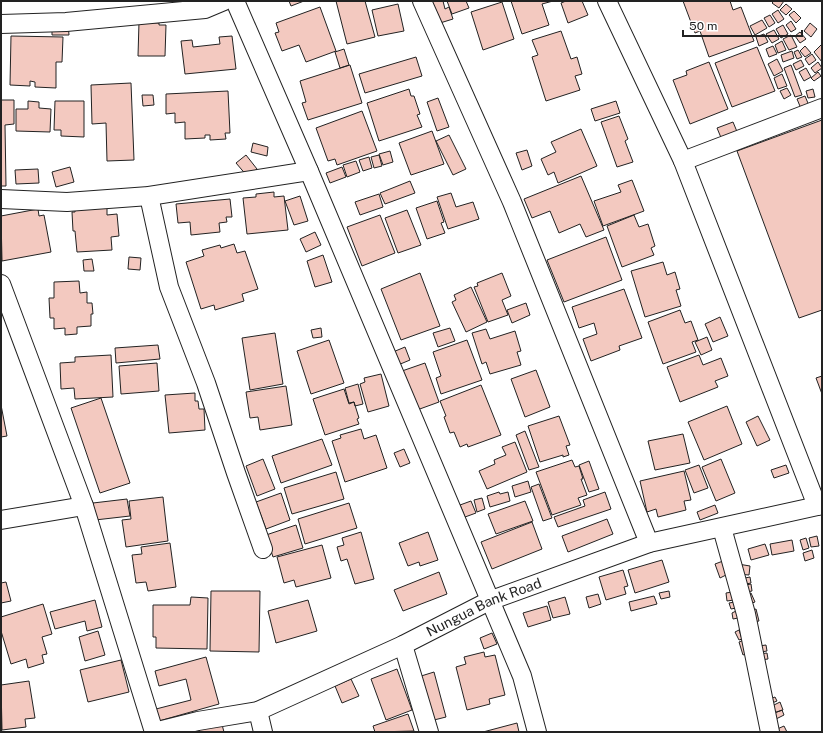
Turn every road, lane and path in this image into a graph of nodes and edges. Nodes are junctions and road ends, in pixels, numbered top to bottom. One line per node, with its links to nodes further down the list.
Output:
1 (224, 1): 5 (street)
2 (235, 1): 8 (street)
3 (422, 1): 16 (street)
4 (608, 1): 7 (street)
5 (1, 24)
6 (822, 108): 7 (street)
7 (683, 161): 13 (street)
8 (309, 170): 9 (street); 18 (street)
9 (149, 196): 10 (street); 17 (street)
10 (1, 199)
11 (1, 284): 12 (street)
12 (84, 506): 14 (street); 21 (street)
13 (819, 506): 15 (street, Nungua Bank Road)
14 (1, 520)
15 (722, 528): 16 (street, Nungua Bank Road); 25 (street)
16 (649, 543): 18 (street, Nungua Bank Road)
17 (263, 549)
18 (489, 601): 19 (street, Nungua Bank Road); 24 (street)
19 (403, 645): 20 (street, Nungua Bank Road); 23 (street)
20 (258, 711): 21 (street, Nungua Bank Road); 22 (street)
21 (154, 732)
22 (263, 732)
23 (429, 732)
24 (537, 732)
25 (770, 732)

